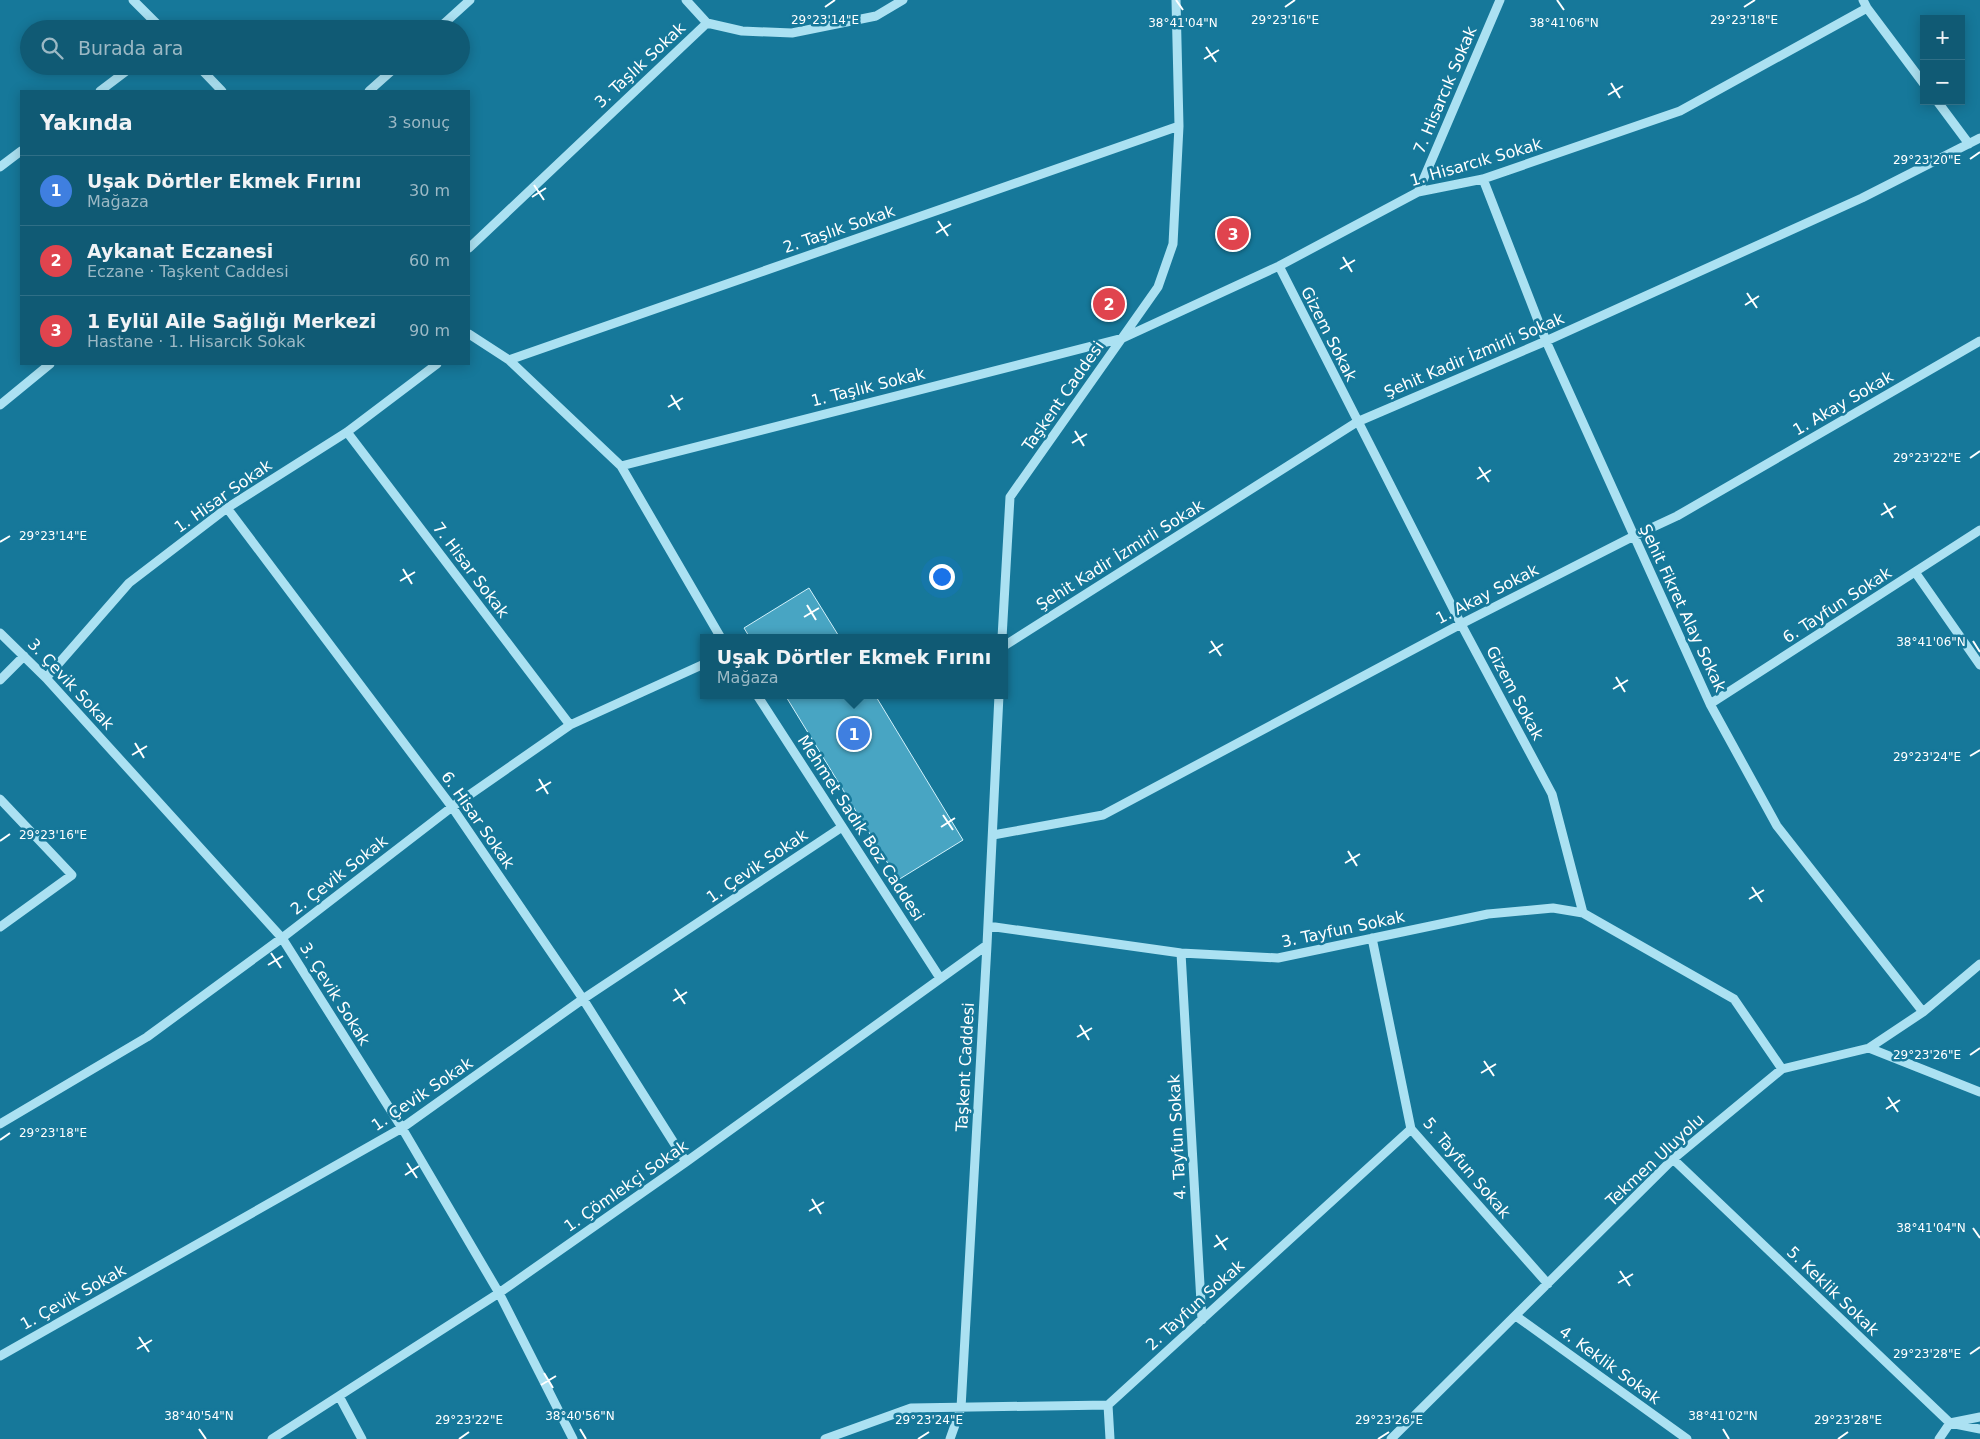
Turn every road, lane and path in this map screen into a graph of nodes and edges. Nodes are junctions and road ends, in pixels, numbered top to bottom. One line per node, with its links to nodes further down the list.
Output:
1 (133, 0): 8 (street)
2 (470, 0): 9 (street)
3 (686, 0): 10 (street)
4 (903, 0): 10 (street, 3. Taşlık Sokak)
5 (1176, 0): 19 (street, Taşkent Caddesi)
6 (1500, 0): 25 (street, 7. Hisarcık Sokak)
7 (1865, 4): 14 (street); 24 (street, 1. Hisarcık Sokak)
8 (153, 20)
9 (448, 20)
10 (706, 23): 26 (street, 3. Taşlık Sokak)
11 (121, 75): 15 (street)
12 (207, 75): 16 (street)
13 (387, 75): 17 (street)
14 (1920, 79)
15 (101, 90)
16 (221, 90)
17 (370, 90)
18 (1940, 105): 21 (street)
19 (1179, 126): 29 (street, Taşkent Caddesi); 32 (street, 2. Taşlık Sokak)
20 (1980, 138): 21 (street, Şehit Kadir İzmirli Sokak)
21 (1969, 144): 30 (street, Şehit Kadir İzmirli Sokak)
22 (20, 152): 23 (street)
23 (0, 167)
24 (1483, 179): 25 (street, 1. Hisarcık Sokak); 30 (street, Şehit Fikret Alay Sokak)
25 (1418, 192): 27 (street, 1. Hisarcık Sokak)
26 (470, 247)
27 (1279, 266): 29 (street, 1. Hisarcık Sokak); 36 (street, Gizem Sokak)
28 (470, 337): 32 (street)
29 (1123, 338): 38 (street, 1. Taşlık Sokak); 46 (street, Taşkent Caddesi)
30 (1546, 341): 36 (street, Şehit Kadir İzmirli Sokak); 41 (street, Şehit Fikret Alay Sokak)
31 (1980, 341): 41 (street, 1. Akay Sokak)
32 (509, 360): 38 (street)
33 (49, 365): 35 (street)
34 (436, 365): 37 (street, 1. Hisar Sokak)
35 (0, 406)
36 (1357, 422): 43 (street, Gizem Sokak); 47 (street, Şehit Kadir İzmirli Sokak)
37 (347, 432): 39 (street, 1. Hisar Sokak); 56 (street, 7. Hisar Sokak)
38 (621, 466): 45 (street)
39 (227, 508): 51 (street, 1. Hisar Sokak); 58 (street, 6. Hisar Sokak)
40 (1980, 530): 42 (street, 6. Tayfun Sokak)
41 (1634, 536): 43 (street, 1. Akay Sokak); 55 (street, Şehit Fikret Alay Sokak)
42 (1915, 572): 49 (street); 55 (street, 6. Tayfun Sokak)
43 (1461, 624): 60 (street, 1. Akay Sokak); 61 (street, Gizem Sokak)
44 (0, 633): 48 (street, 3. Çevik Sokak)
45 (719, 634)
46 (1002, 634)
47 (1008, 643)
48 (24, 656): 51 (street, 3. Çevik Sokak); 52 (street)
49 (1980, 665)
50 (700, 666): 56 (street, 2. Çevik Sokak)
51 (46, 678): 64 (street, 3. Çevik Sokak)
52 (0, 680)
53 (760, 699): 59 (street, Mehmet Sadık Boz Caddesi)
54 (999, 699): 60 (street, Taşkent Caddesi)
55 (1710, 704): 71 (street, Şehit Fikret Alay Sokak)
56 (570, 725): 58 (street, 2. Çevik Sokak)
57 (0, 799): 63 (street)
58 (452, 807): 64 (street, 2. Çevik Sokak); 70 (street, 6. Hisar Sokak)
59 (842, 828): 69 (street, Mehmet Sadık Boz Caddesi); 70 (street, 1. Çevik Sokak)
60 (993, 835): 62 (street, Taşkent Caddesi)
61 (1583, 913): 65 (street, 3. Tayfun Sokak); 73 (street)
62 (988, 926): 66 (street, Taşkent Caddesi); 67 (street, 3. Tayfun Sokak)
63 (0, 927)
64 (282, 938): 75 (street, 2. Çevik Sokak); 76 (street, 3. Çevik Sokak)
65 (1372, 938): 67 (street, 3. Tayfun Sokak); 77 (street, 5. Tayfun Sokak)
66 (988, 945): 69 (street, 1. Çömlekçi Sokak); 87 (street, Taşkent Caddesi)
67 (1182, 953): 83 (street, 4. Tayfun Sokak)
68 (1980, 964): 71 (street, Tekmen Uluyolu)
69 (940, 978): 79 (street, 1. Çömlekçi Sokak)
70 (583, 999): 76 (street, 1. Çevik Sokak); 79 (street, 6. Hisar Sokak)
71 (1923, 1012): 72 (street, Tekmen Uluyolu)
72 (1869, 1048): 73 (street, Tekmen Uluyolu); 74 (street)
73 (1782, 1069): 78 (street, Tekmen Uluyolu)
74 (1980, 1092)
75 (0, 1124)
76 (402, 1128): 81 (street, 3. Çevik Sokak); 84 (street, 1. Çevik Sokak)
77 (1411, 1129): 80 (street, 5. Tayfun Sokak); 83 (street, 2. Tayfun Sokak)
78 (1673, 1159): 80 (street, Tekmen Uluyolu); 89 (street, 5. Keklik Sokak)
79 (686, 1162): 81 (street, 1. Çömlekçi Sokak)
80 (1548, 1284): 82 (street, Tekmen Uluyolu)
81 (499, 1293): 85 (street, 1. Çömlekçi Sokak); 93 (street, 3. Çevik Sokak)
82 (1516, 1316): 97 (street, Tekmen Uluyolu); 98 (street, 4. Keklik Sokak)
83 (1202, 1320): 86 (street, 2. Tayfun Sokak)
84 (0, 1356)
85 (338, 1396): 91 (street, 1. Çömlekçi Sokak); 92 (street)
86 (1108, 1405): 87 (street); 96 (street)
87 (961, 1408): 94 (street); 95 (street, Taşkent Caddesi)
88 (1980, 1417): 89 (street)
89 (1950, 1423): 90 (street); 99 (street)
90 (1980, 1429)
91 (272, 1439)
92 (362, 1439)
93 (573, 1439)
94 (825, 1439)
95 (950, 1439)
96 (1110, 1439)
97 (1391, 1439)
98 (1687, 1439)
99 (1939, 1439)

